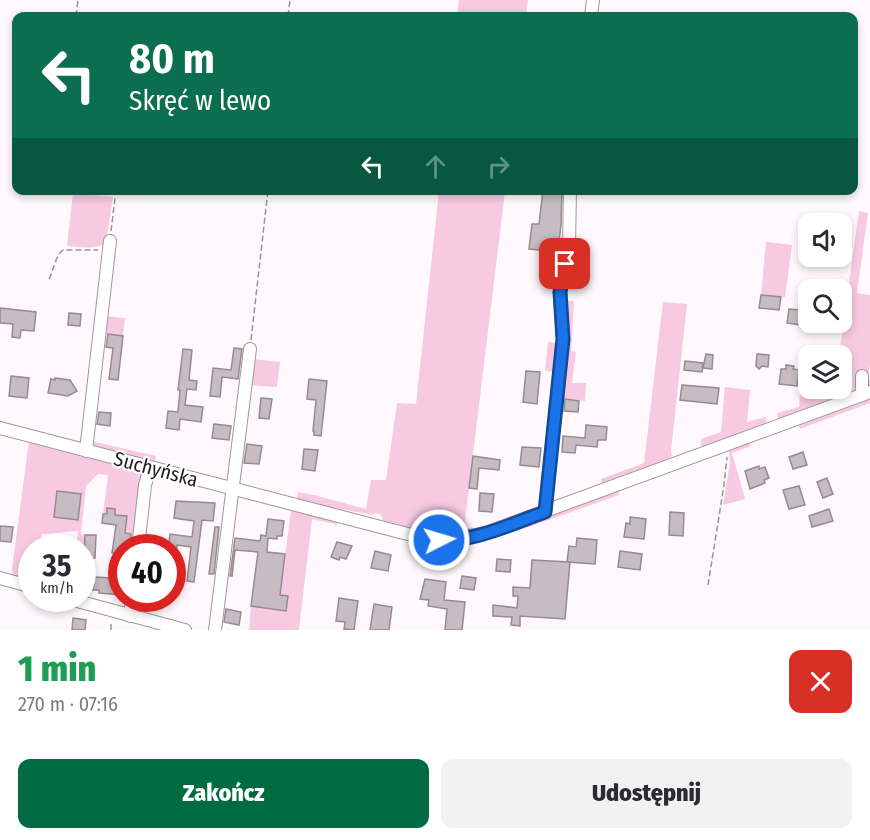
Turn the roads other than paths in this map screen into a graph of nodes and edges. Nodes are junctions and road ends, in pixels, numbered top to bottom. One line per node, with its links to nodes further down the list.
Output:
1 (570, 195): 10 (street)
2 (110, 243): 7 (street)
3 (249, 349): 9 (street)
4 (862, 376): 5 (street)
5 (866, 393): 10 (street, Suchyńska)
6 (0, 428): 7 (street, Suchyńska)
7 (86, 451): 8 (street, Suchyńska)
8 (150, 468): 9 (street, Suchyńska); 11 (street)
9 (232, 489): 10 (street, Suchyńska); 18 (street)
10 (545, 512)
11 (140, 534)
12 (0, 578): 13 (street)
13 (18, 583)
14 (96, 606): 16 (street)
15 (130, 612): 16 (street)
16 (130, 616): 17 (street)
17 (185, 630)
18 (215, 630)

